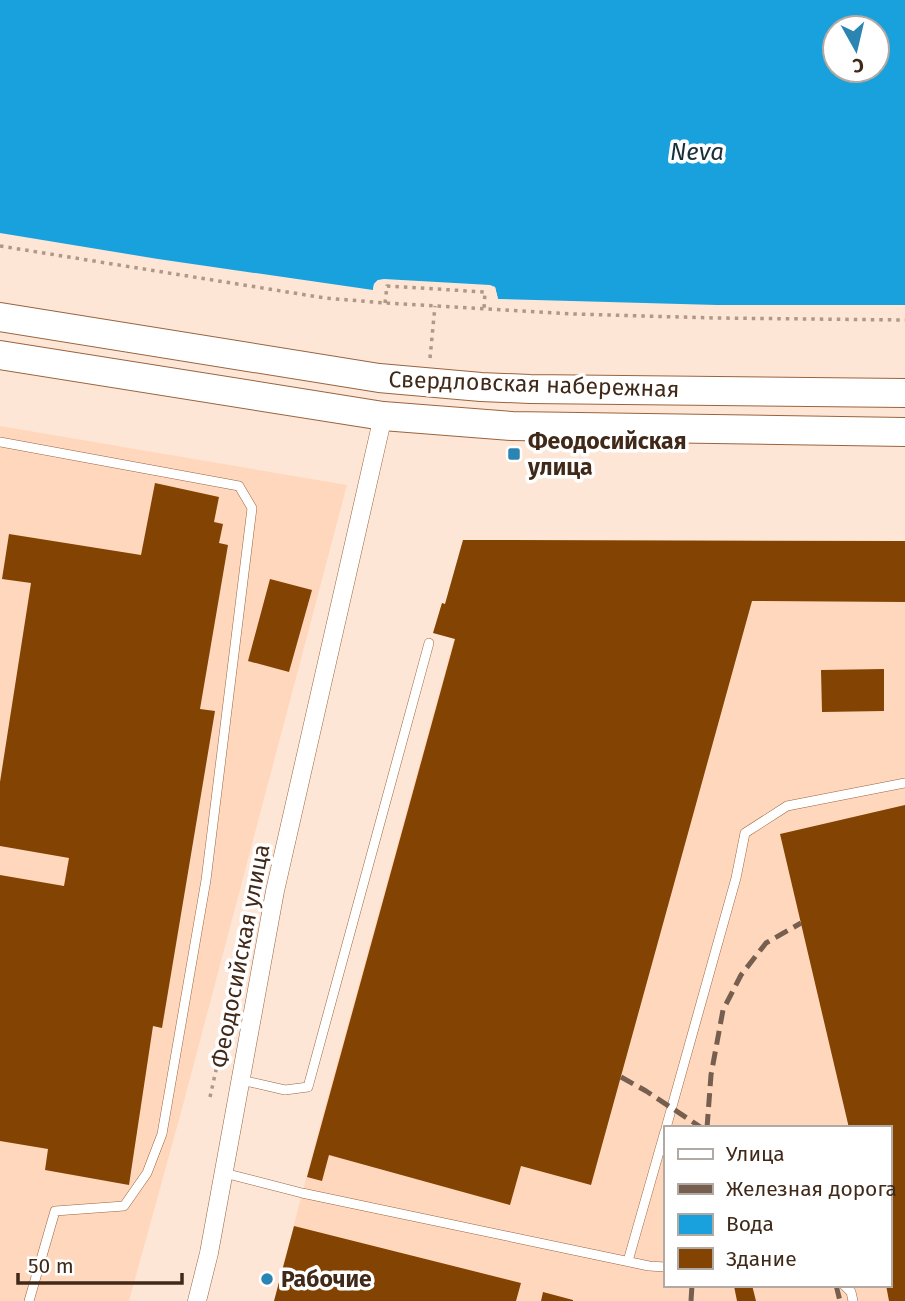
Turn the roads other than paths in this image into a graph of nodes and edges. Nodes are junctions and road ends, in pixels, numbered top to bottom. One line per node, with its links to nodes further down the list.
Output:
1 (0, 317): 3 (main road, Свердловская набережная)
2 (0, 355): 4 (main road, Свердловская набережная)
3 (905, 393)
4 (383, 416): 5 (main road, Свердловская набережная); 9 (street, Феодосийская улица)
5 (905, 432)
6 (0, 442): 15 (lane)
7 (429, 643): 9 (lane)
8 (905, 783): 10 (lane)
9 (241, 1080): 12 (street, Феодосийская улица)
10 (667, 1126)
11 (664, 1136): 13 (lane)
12 (224, 1173): 13 (lane); 16 (street, Феодосийская улица)
13 (628, 1262): 14 (lane)
14 (664, 1266)
15 (29, 1301)
16 (197, 1301)

